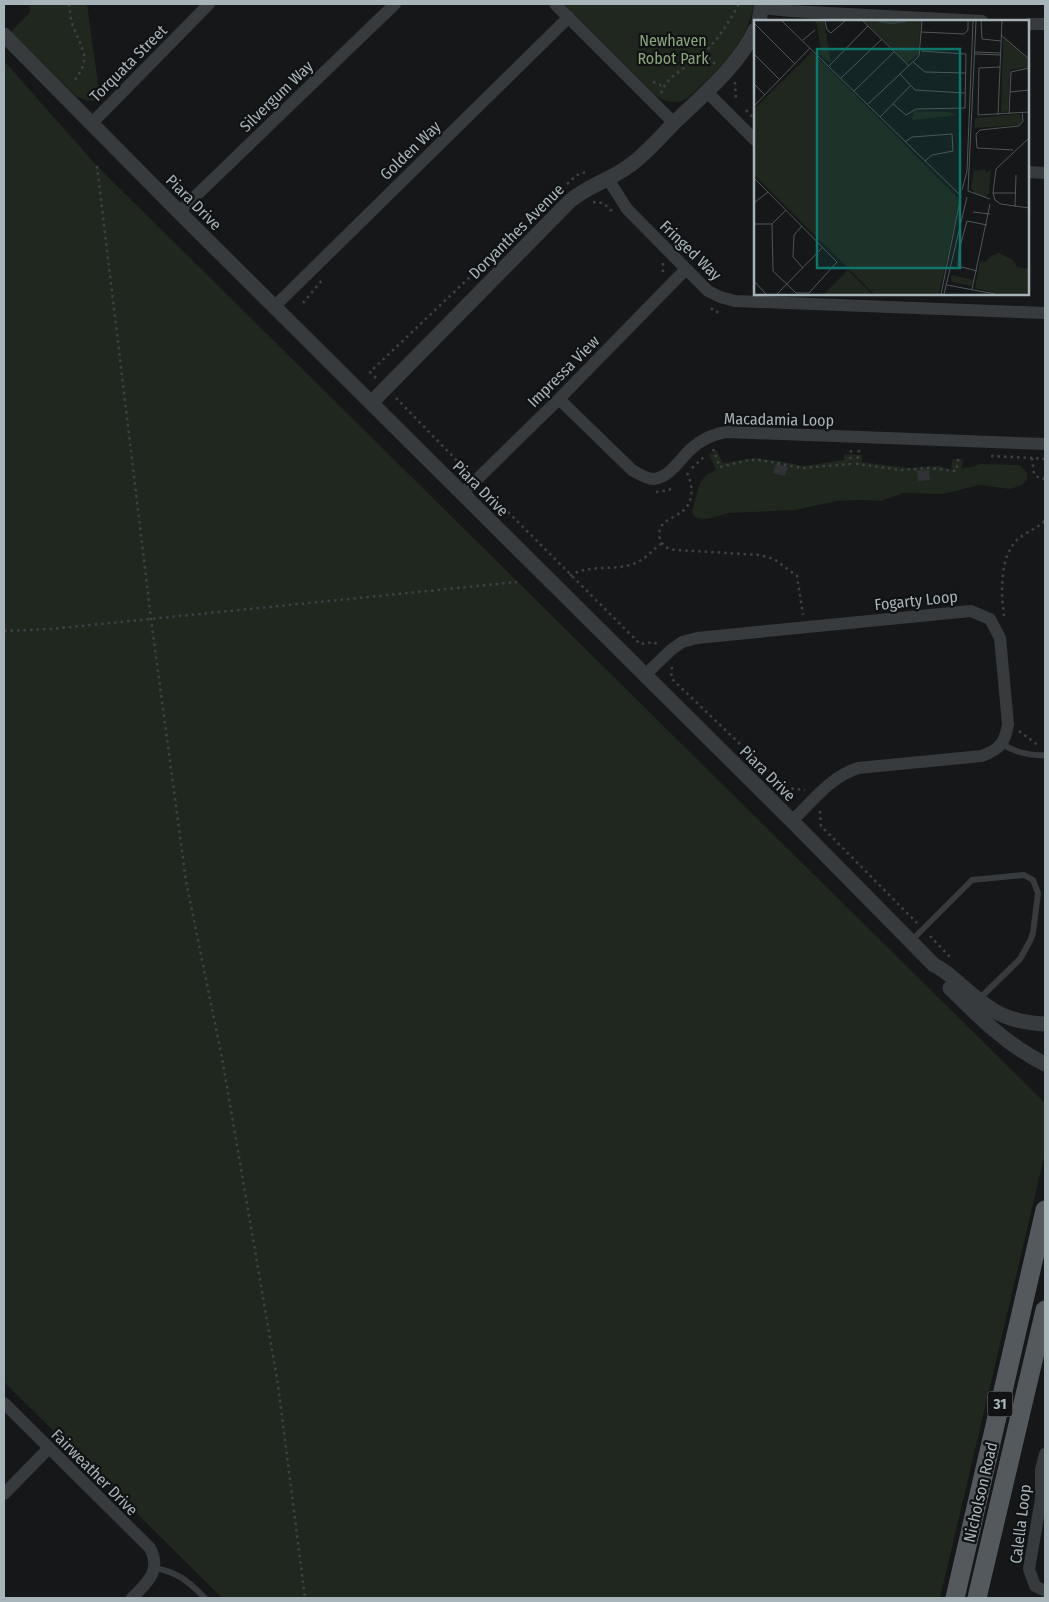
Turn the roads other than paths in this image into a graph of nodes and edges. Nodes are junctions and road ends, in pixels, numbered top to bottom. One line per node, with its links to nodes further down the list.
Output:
1 (209, 4): 13 (street, Torquata Street)
2 (395, 4): 18 (street, Silvergum Way)
3 (555, 4): 5 (street)
4 (761, 11): 6 (street)
5 (569, 17): 12 (street); 20 (street, Golden Way)
6 (962, 20)
7 (1029, 24): 8 (street)
8 (1045, 24)
9 (754, 32): 11 (street, Doryanthes Avenue)
10 (4, 35): 13 (street, Piara Drive)
11 (707, 92): 12 (street, Doryanthes Avenue); 14 (street)
12 (674, 123): 17 (street, Doryanthes Avenue)
13 (91, 124): 18 (street, Piara Drive)
14 (754, 139)
15 (1029, 172): 16 (street)
16 (1045, 173)
17 (608, 179): 19 (street, Fringed Way); 23 (street, Doryanthes Avenue)
18 (179, 212): 20 (street, Piara Drive)
19 (686, 270): 21 (street, Fringed Way); 22 (street, Impressa View)
20 (274, 306): 23 (street, Piara Drive)
21 (1045, 313)
22 (558, 399): 24 (street, Macadamia Loop); 25 (street, Impressa View)
23 (371, 404): 25 (street, Piara Drive)
24 (1045, 444)
25 (462, 494): 26 (street, Piara Drive)
26 (645, 676): 27 (street, Fogarty Loop); 29 (street, Piara Drive)
27 (1002, 744): 28 (lane); 29 (street)
28 (1045, 755)
29 (792, 821): 30 (street, Piara Drive)
30 (910, 942): 31 (street, Piara Drive); 32 (lane)
31 (934, 965): 32 (street, Piara Drive); 34 (street, Piara Drive)
32 (978, 1000): 33 (street, Piara Drive)
33 (1045, 1024)
34 (1045, 1064)
35 (1045, 1210): 45 (main road, Nicholson Road / 31)
36 (1045, 1310): 46 (main road, Nicholson Road / 31)
37 (4, 1403): 38 (street, Fairweather Drive)
38 (49, 1448): 40 (street); 41 (street, Fairweather Drive)
39 (1045, 1454): 42 (street, Calella Loop)
40 (4, 1494)
41 (154, 1568): 43 (street); 44 (lane)
42 (1045, 1591)
43 (132, 1598)
44 (205, 1598)
45 (955, 1598)
46 (977, 1598)

